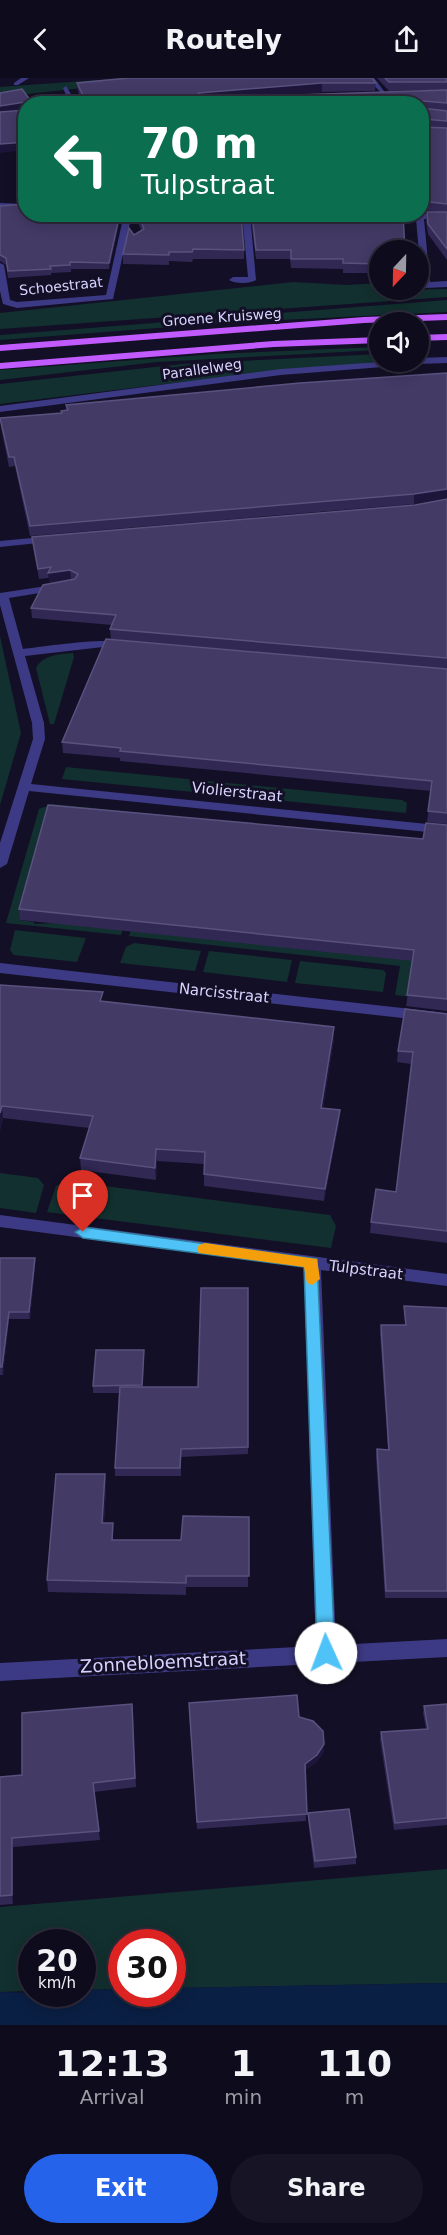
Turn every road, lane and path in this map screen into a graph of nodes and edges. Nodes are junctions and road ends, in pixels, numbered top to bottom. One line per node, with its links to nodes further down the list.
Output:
1 (26, 78): 3 (street)
2 (370, 78): 5 (street)
3 (16, 84)
4 (66, 88): 8 (street)
5 (385, 94): 6 (street); 7 (street)
6 (395, 94)
7 (373, 95)
8 (70, 96)
9 (0, 205): 10 (street)
10 (18, 206)
11 (429, 216): 12 (street)
12 (447, 217)
13 (126, 222): 16 (street, Schoestraat)
14 (247, 222): 17 (street)
15 (421, 222): 18 (street)
16 (0, 265)
17 (233, 280)
18 (447, 284)
19 (447, 317): 23 (main road, Groene Kruisweg)
20 (447, 337): 21 (main road)
21 (429, 338)
22 (369, 340): 27 (main road, Groene Kruisweg)
23 (0, 348)
24 (447, 360): 25 (street)
25 (429, 361)
26 (369, 365): 28 (street, Parallelweg)
27 (0, 366)
28 (0, 409)
29 (69, 538): 30 (street)
30 (0, 544)
31 (71, 585): 33 (street)
32 (137, 646): 33 (street)
33 (18, 653): 34 (street)
34 (24, 788): 35 (street, Violierstraat); 36 (street)
35 (447, 830)
36 (0, 864)
37 (0, 968): 38 (street, Narcisstraat)
38 (447, 1018)
39 (0, 1221): 40 (street, Tulpstraat)
40 (312, 1263): 41 (street, Tulpstraat); 43 (street)
41 (447, 1280)
42 (447, 1648): 43 (street, Zonnebloemstraat)
43 (326, 1653): 44 (street, Zonnebloemstraat)
44 (0, 1672)

